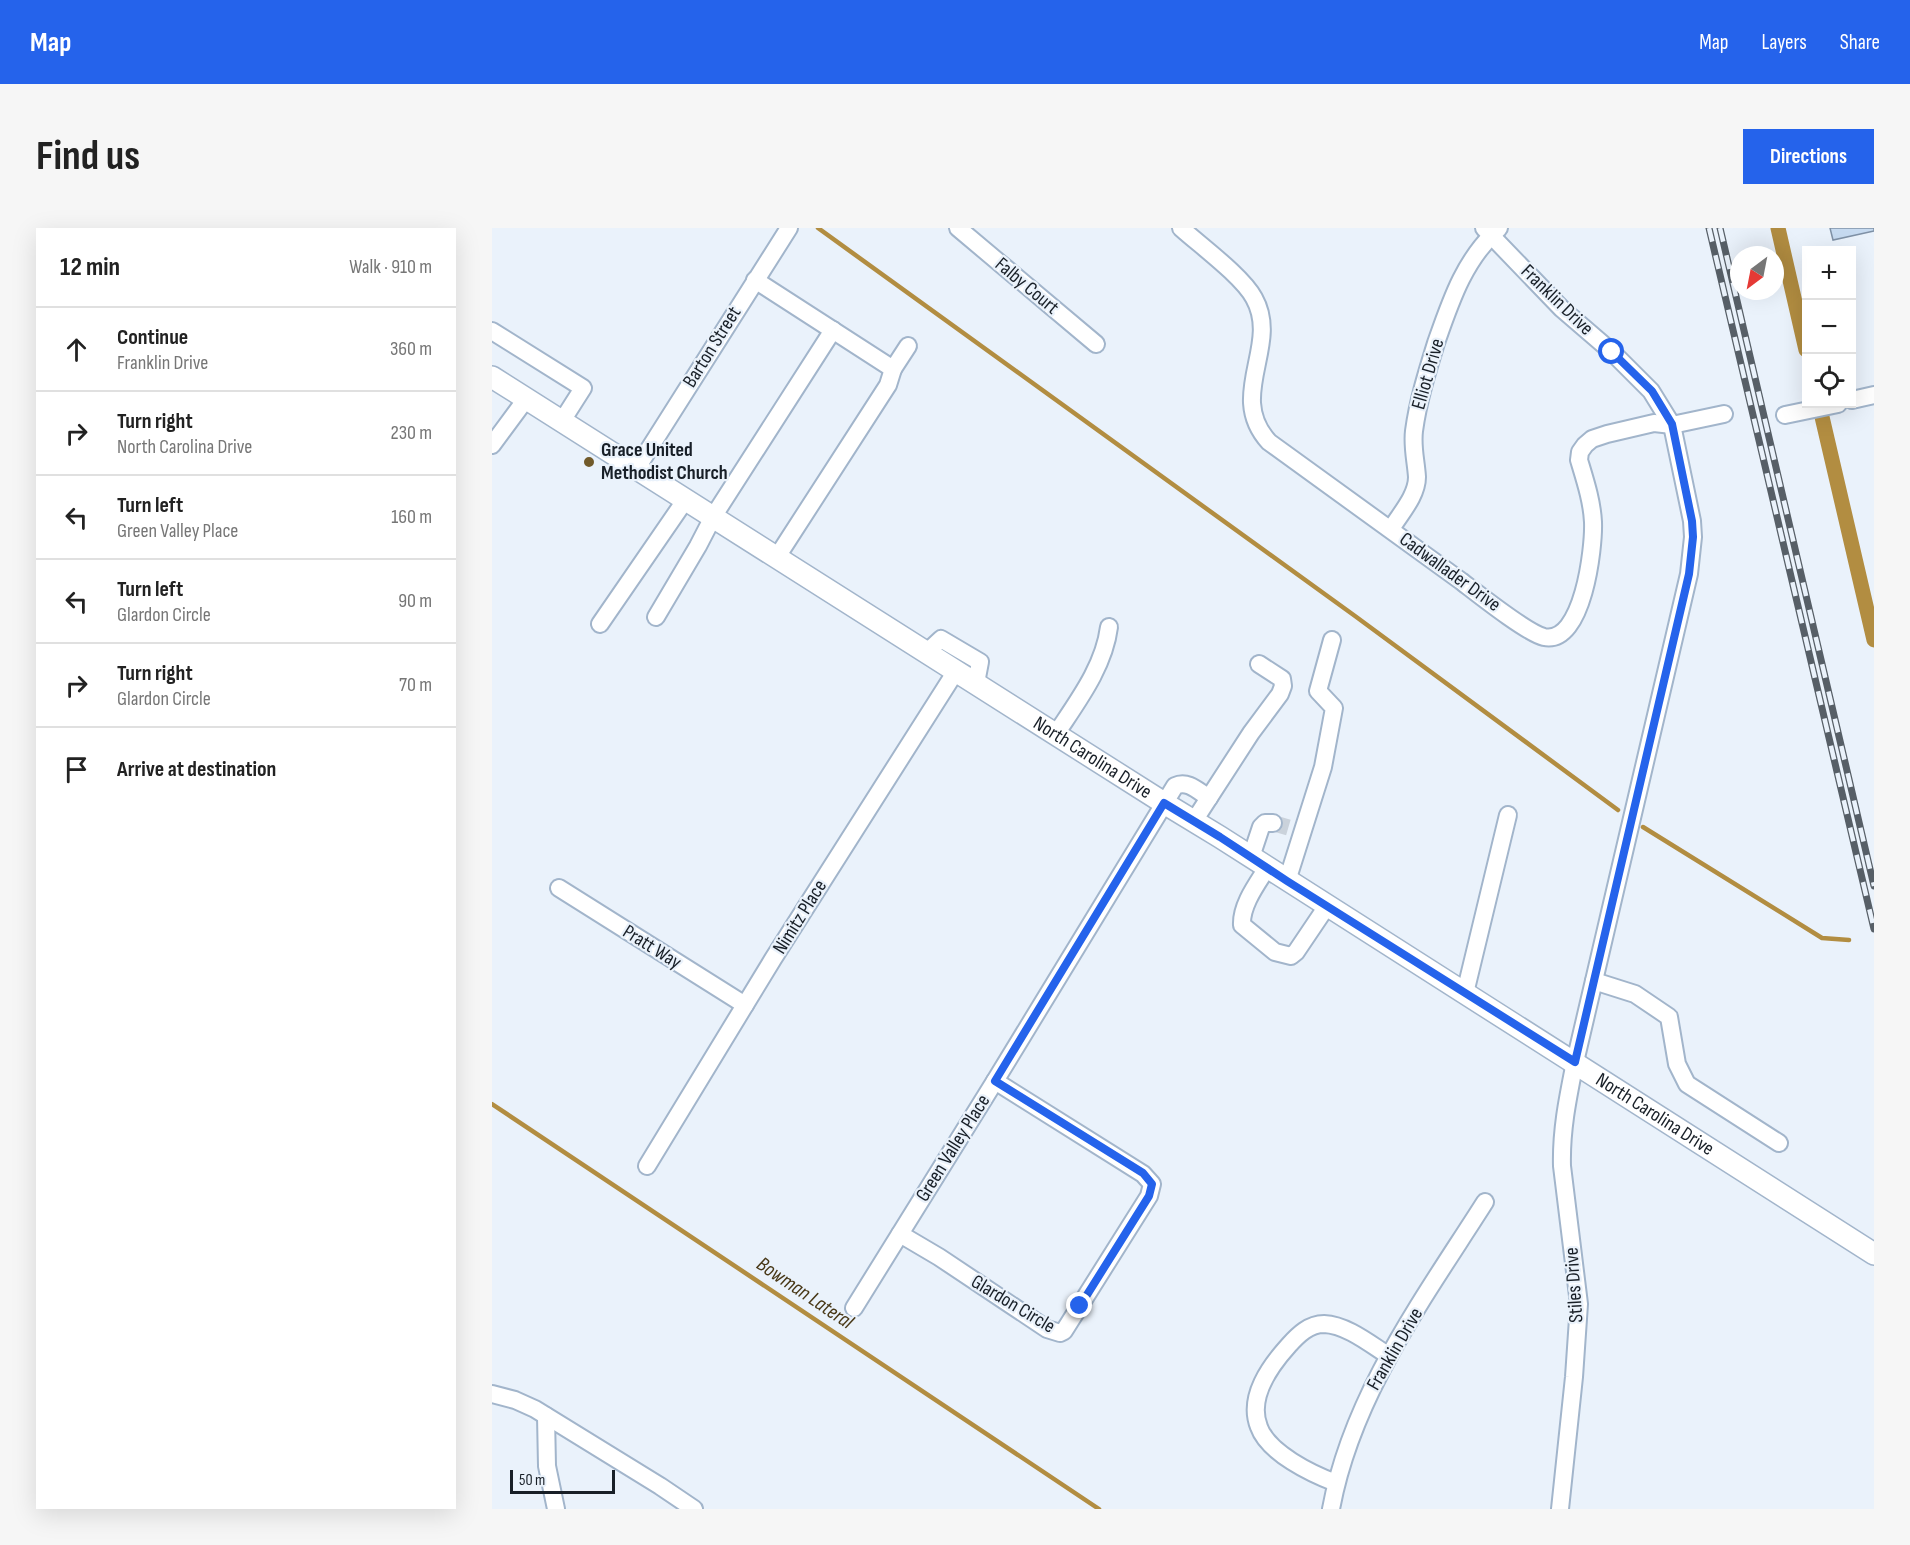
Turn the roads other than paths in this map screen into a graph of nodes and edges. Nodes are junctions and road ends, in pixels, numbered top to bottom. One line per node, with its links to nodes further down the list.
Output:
1 (789, 228): 5 (street, Barton Street)
2 (958, 228): 8 (street, Falby Court)
3 (1181, 228): 24 (street, Cadwallader Drive)
4 (1491, 230): 19 (street, Franklin Drive); 24 (street, Elliot Drive)
5 (755, 280): 6 (street); 21 (street, Barton Street)
6 (833, 330): 10 (street); 23 (street)
7 (492, 331): 18 (street)
8 (1096, 344)
9 (908, 346): 10 (street)
10 (893, 369): 25 (street)
11 (492, 377): 13 (main road, North Carolina Drive)
12 (1874, 395): 14 (street)
13 (526, 399): 18 (main road, North Carolina Drive); 20 (street)
14 (1856, 399)
15 (1818, 408): 17 (street)
16 (1724, 414): 19 (street, Cadwallader Drive)
17 (1785, 414)
18 (562, 421): 21 (main road, North Carolina Drive)
19 (1672, 424): 24 (street, Cadwallader Drive); 44 (street, Franklin Drive)
20 (492, 445)
21 (637, 468): 22 (main road, North Carolina Drive)
22 (686, 499): 23 (main road, North Carolina Drive); 27 (street)
23 (713, 517): 25 (main road, North Carolina Drive); 26 (street)
24 (1391, 530)
25 (777, 557): 30 (main road, North Carolina Drive)
26 (657, 617)
27 (600, 624)
28 (1109, 627): 34 (street)
29 (1332, 640): 41 (street)
30 (927, 652): 32 (main road, North Carolina Drive); 33 (street)
31 (1259, 664): 35 (street)
32 (956, 671): 33 (main road, North Carolina Drive); 46 (street, Nimitz Place)
33 (976, 683): 34 (main road, North Carolina Drive)
34 (1056, 734): 36 (main road, North Carolina Drive)
35 (1209, 798): 36 (street, Green Valley Place); 38 (street)
36 (1164, 803): 38 (main road, North Carolina Drive); 48 (street, Green Valley Place)
37 (1508, 815): 45 (street)
38 (1194, 821): 40 (main road, North Carolina Drive)
39 (1273, 823): 40 (street)
40 (1259, 862): 41 (main road, North Carolina Drive); 43 (street)
41 (1287, 881): 43 (main road, North Carolina Drive)
42 (559, 888): 46 (street, Pratt Way)
43 (1327, 906): 45 (main road, North Carolina Drive)
44 (1594, 981): 47 (street, Franklin Drive); 49 (street)
45 (1465, 993): 47 (main road, North Carolina Drive)
46 (745, 1005): 50 (street, Nimitz Place)
47 (1575, 1062): 53 (main road, North Carolina Drive); 62 (street, Stiles Drive)
48 (995, 1081): 52 (street, Green Valley Place); 52 (street, Glardon Circle)
49 (1779, 1143)
50 (647, 1166)
51 (1485, 1202): 55 (street, Franklin Drive)
52 (900, 1234): 54 (street, Green Valley Place)
53 (1874, 1254)
54 (854, 1308)
55 (1389, 1356): 58 (street, Franklin Drive); 58 (street)
56 (492, 1394): 57 (street)
57 (546, 1416): 59 (street); 60 (street)
58 (1336, 1483): 61 (street, Franklin Drive)
59 (556, 1509)
60 (694, 1509)
61 (1331, 1509)
62 (1560, 1509)

